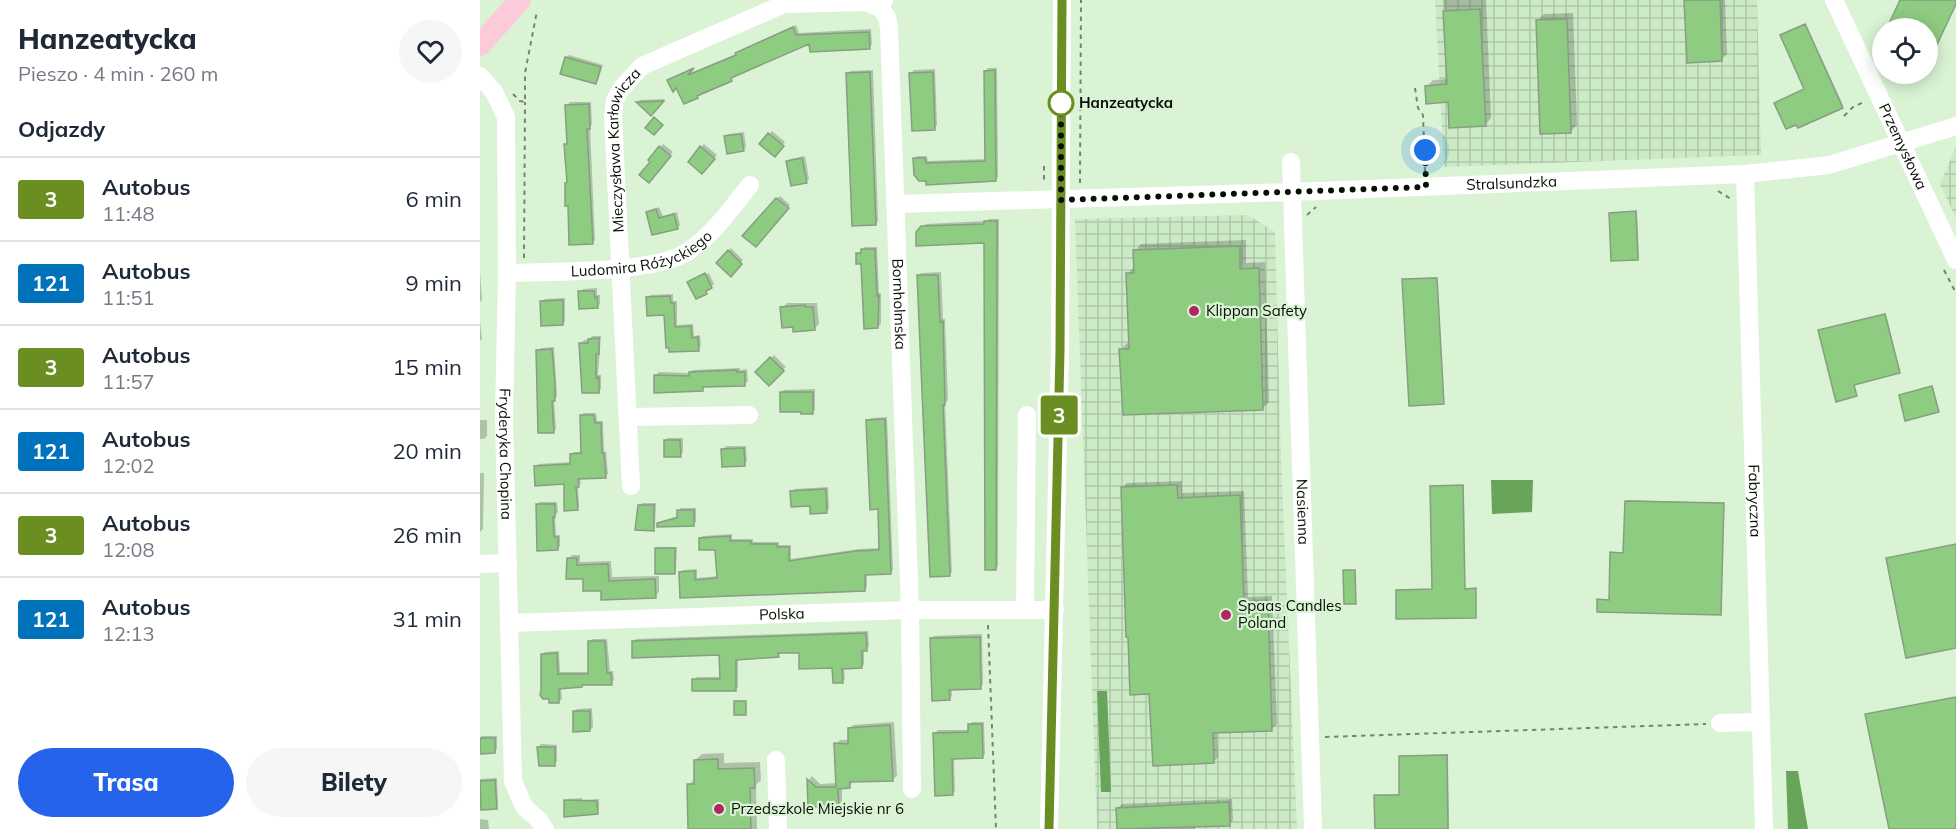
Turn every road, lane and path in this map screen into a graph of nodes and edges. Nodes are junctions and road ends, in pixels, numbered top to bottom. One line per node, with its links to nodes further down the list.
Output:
1 (1062, 0): 23 (street)
2 (1081, 0): 18 (path)
3 (1834, 0): 14 (street, Przemysłowa)
4 (882, 4): 24 (street, Bornholmska); 28 (street, Mieczysława Karłowicza)
5 (529, 6): 6 (main road); 11 (path)
6 (480, 45)
7 (480, 76): 27 (street, Fryderyka Chopina)
8 (1414, 88): 19 (path)
9 (513, 94): 11 (path)
10 (1868, 100): 12 (path)
11 (525, 102): 25 (path)
12 (1844, 116)
13 (1956, 126): 14 (street, Stralsundzka)
14 (1901, 142): 16 (street, Stralsundzka); 26 (street, Przemysłowa)
15 (1290, 162): 21 (street, Nasienna)
16 (1745, 174): 19 (street, Stralsundzka); 40 (street, Fabryczna)
17 (750, 185): 28 (street, Ludomira Różyckiego)
18 (1080, 186)
19 (1426, 187): 21 (street, Stralsundzka)
20 (1715, 189): 22 (path)
21 (1292, 192): 23 (street, Stralsundzka); 42 (street, Nasienna)
22 (1731, 199)
23 (1061, 200): 24 (street, Stralsundzka); 38 (street)
24 (897, 204): 36 (street, Bornholmska)
25 (524, 254): 27 (path); 27 (path)
26 (1956, 260)
27 (520, 267): 28 (street, Ludomira Różyckiego); 33 (street, Fryderyka Chopina)
28 (621, 268): 31 (street, Mieczysława Karłowicza)
29 (749, 415): 31 (street)
30 (1027, 415): 35 (street)
31 (629, 417): 32 (street, Mieczysława Karłowicza)
32 (631, 486)
33 (508, 563): 34 (street); 39 (street, Fryderyka Chopina)
34 (480, 564)
35 (1025, 609): 37 (street, Polska); 38 (street, Polska)
36 (909, 610): 37 (street, Polska); 39 (street, Polska); 44 (street, Bornholmska)
37 (988, 610): 47 (path)
38 (1055, 610): 48 (street)
39 (509, 623): 45 (street, Fryderyka Chopina)
40 (1760, 722): 41 (street); 50 (street, Fabryczna)
41 (1720, 723): 42 (path)
42 (1310, 738): 49 (street, Nasienna)
43 (776, 760): 46 (street)
44 (912, 789)
45 (545, 829)
46 (778, 829)
47 (996, 829)
48 (1049, 829)
49 (1313, 829)
50 (1764, 829)

